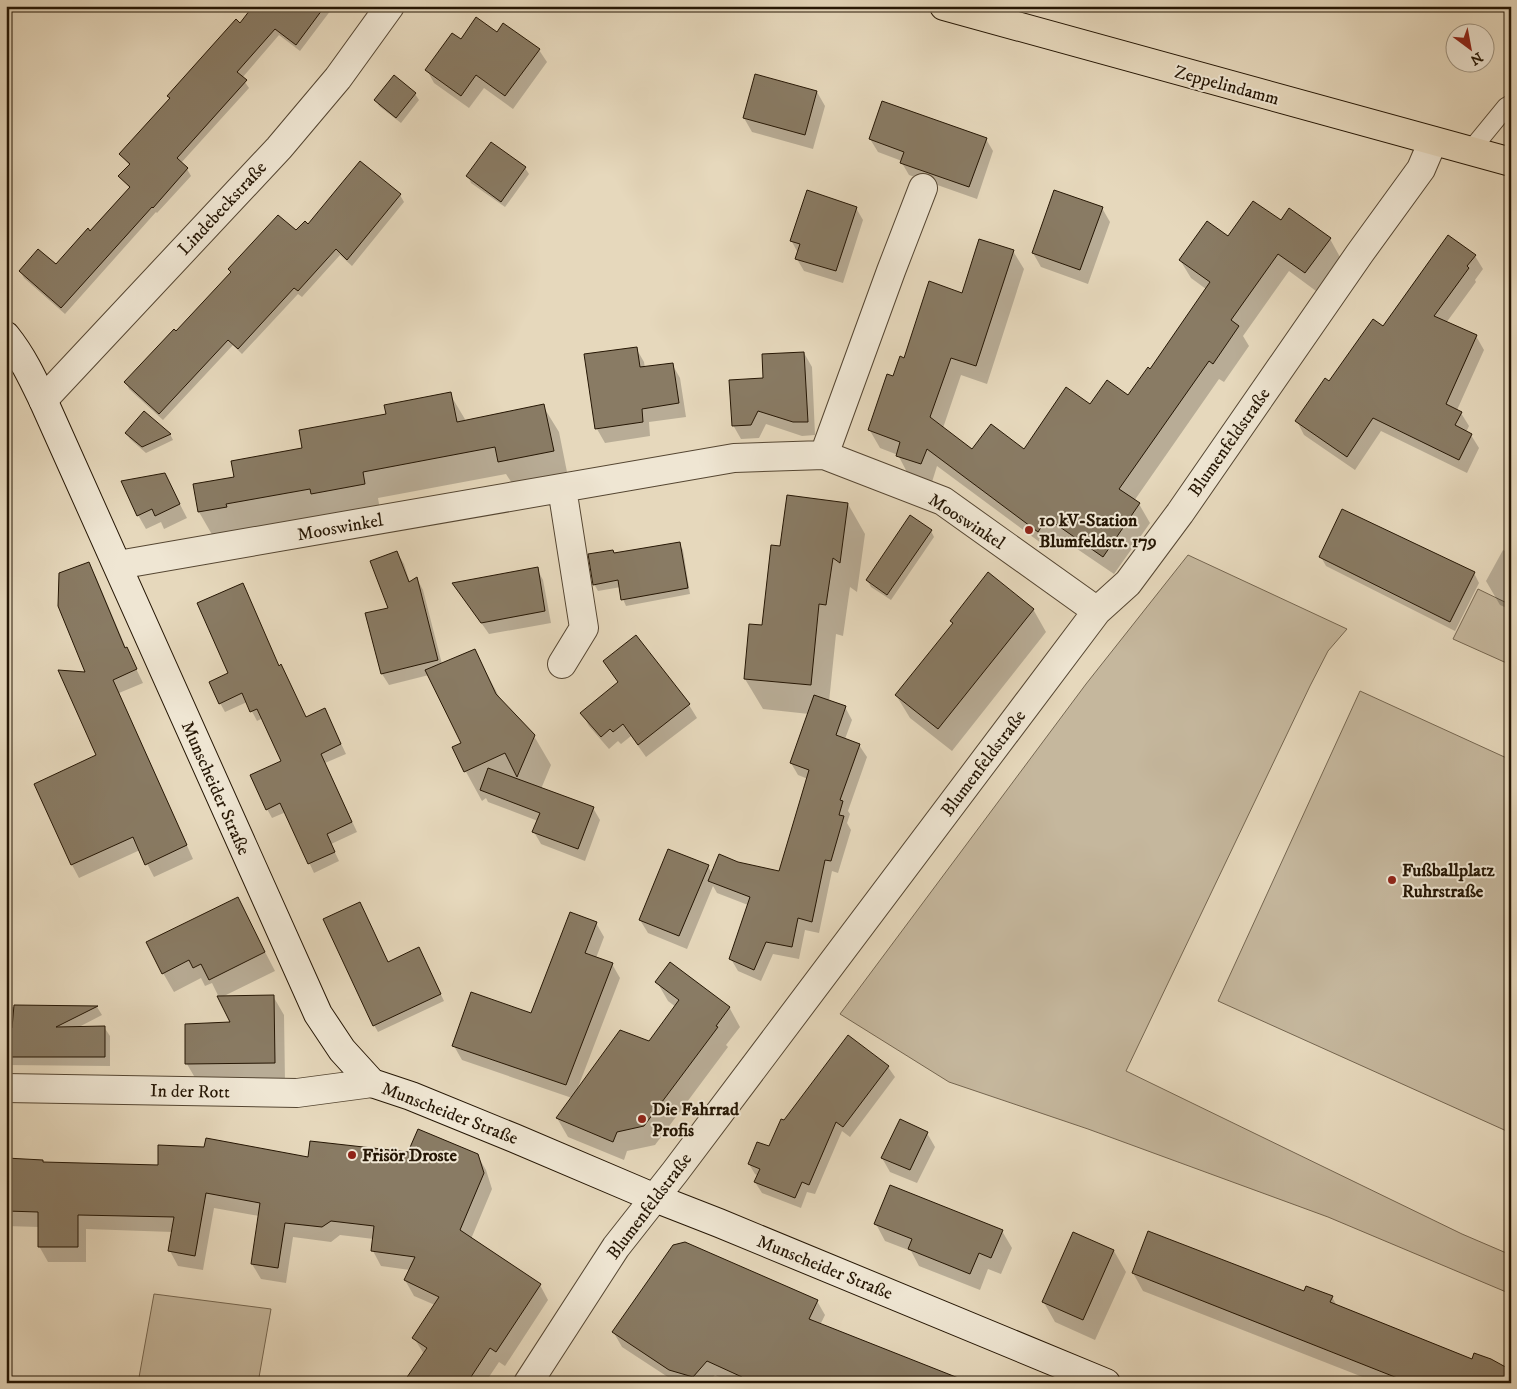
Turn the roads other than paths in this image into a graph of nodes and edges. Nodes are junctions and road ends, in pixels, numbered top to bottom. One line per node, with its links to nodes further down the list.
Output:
1 (390, 6): 9 (street, Lindebeckstraße)
2 (944, 6): 4 (main road, Zeppelindamm)
3 (1511, 104): 5 (lane)
4 (1433, 141): 5 (main road, Zeppelindamm); 13 (street, Blumenfeldstraße)
5 (1470, 151): 6 (main road, Zeppelindamm)
6 (1511, 162)
7 (922, 188): 10 (street)
8 (6, 336): 9 (street, Munscheider Straße)
9 (43, 400): 12 (street, Munscheider Straße)
10 (824, 455): 11 (street, Mooswinkel); 13 (street, Mooswinkel)
11 (562, 488): 12 (street, Mooswinkel); 14 (street)
12 (118, 566): 15 (street, Munscheider Straße)
13 (1098, 610): 17 (street, Blumenfeldstraße)
14 (562, 664)
15 (372, 1083): 16 (street, In der Rott); 17 (street, Munscheider Straße)
16 (6, 1088)
17 (655, 1198): 18 (street, Blumenfeldstraße); 19 (street, Munscheider Straße)
18 (528, 1383)
19 (1106, 1383)

